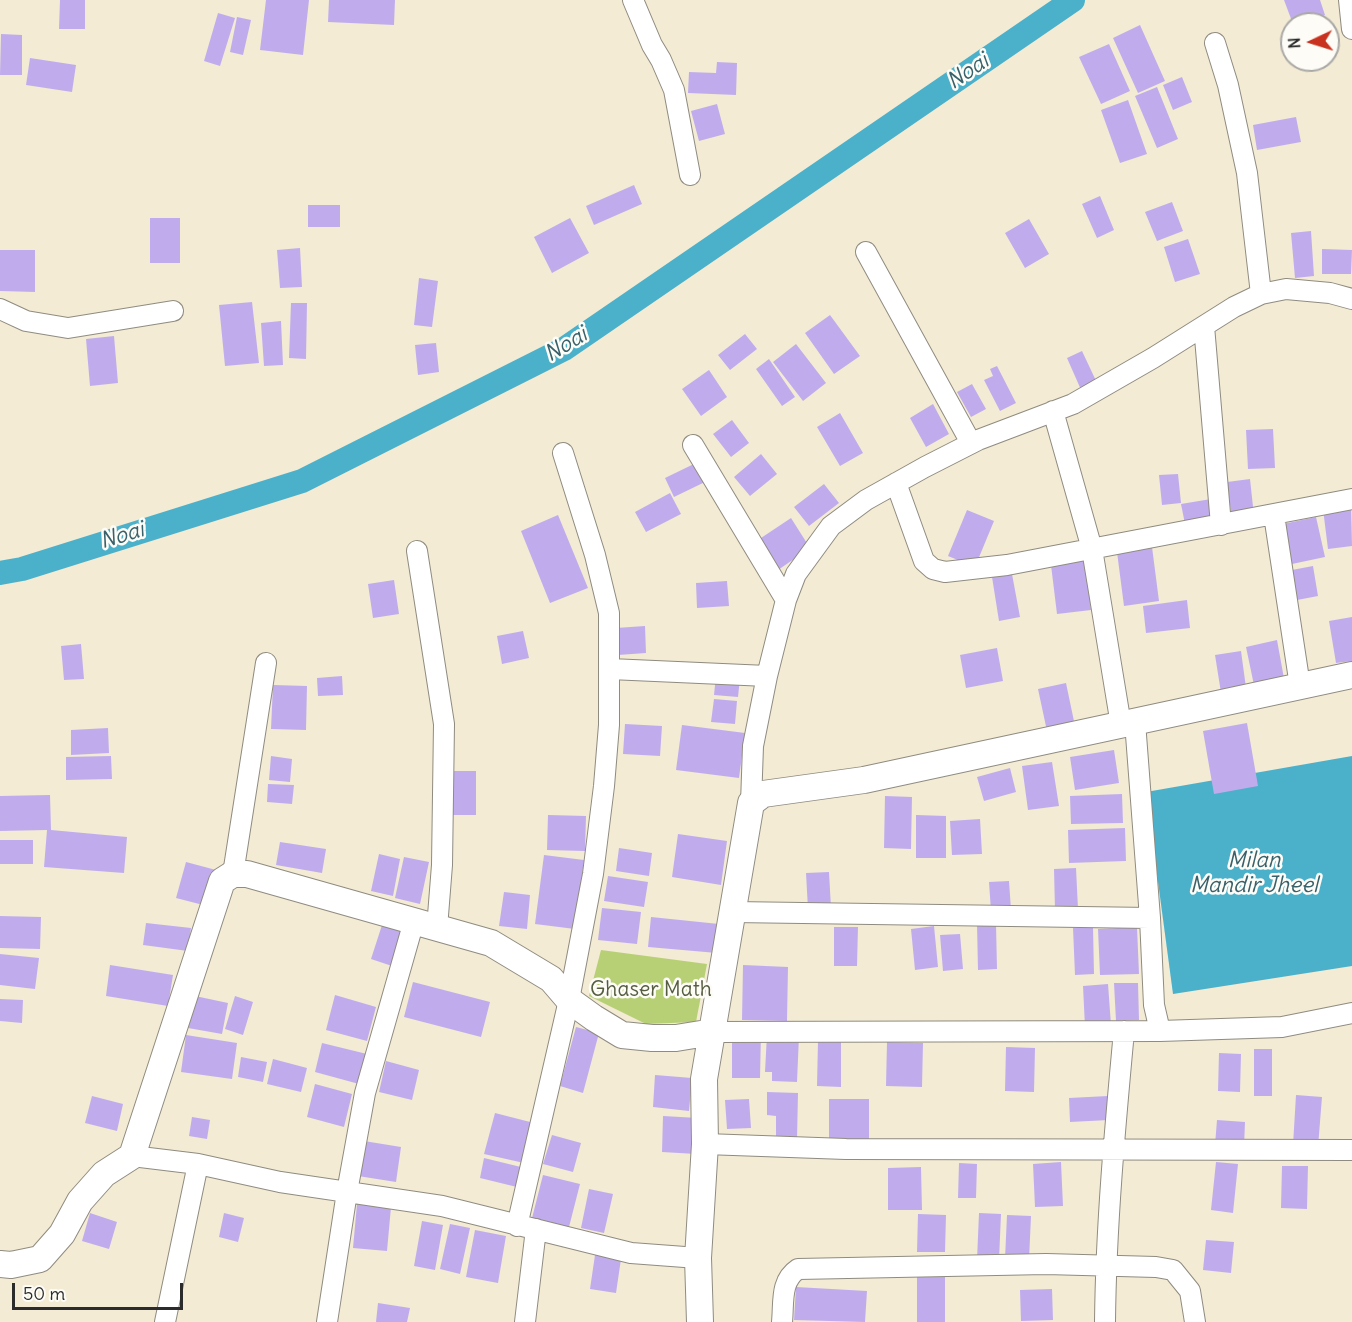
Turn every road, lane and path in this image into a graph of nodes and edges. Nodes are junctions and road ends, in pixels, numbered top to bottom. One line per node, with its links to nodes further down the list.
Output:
1 (633, 0): 5 (street)
2 (1349, 0): 3 (street)
3 (1352, 29)
4 (1215, 43): 7 (street)
5 (690, 175)
6 (866, 252): 13 (street)
7 (1261, 294): 8 (street); 11 (street)
8 (1352, 299)
9 (0, 309): 10 (street)
10 (173, 311)
11 (1204, 326): 12 (street); 19 (street)
12 (1053, 411): 13 (street); 20 (street)
13 (971, 443): 16 (street)
14 (693, 446): 22 (street)
15 (563, 453): 24 (street)
16 (896, 483): 20 (street); 22 (street)
17 (1352, 499): 18 (street)
18 (1274, 515): 19 (street); 27 (street)
19 (1221, 525): 20 (street)
20 (1092, 549): 28 (street)
21 (417, 551): 33 (street)
22 (786, 600): 26 (street)
23 (266, 663): 30 (street)
24 (610, 669): 26 (street); 34 (street)
25 (1352, 675): 27 (street)
26 (766, 676): 29 (street)
27 (1300, 686): 28 (street)
28 (1128, 724): 29 (street); 32 (street)
29 (751, 803): 31 (street)
30 (233, 874): 33 (street); 42 (street)
31 (733, 912): 32 (street); 38 (street)
32 (1150, 918): 37 (street)
33 (425, 924): 34 (street); 44 (street)
34 (569, 1000): 38 (street); 45 (street)
35 (1352, 1013): 37 (street)
36 (1124, 1031): 37 (street); 38 (street); 40 (street)
37 (1160, 1031)
38 (712, 1032): 39 (street)
39 (705, 1144): 40 (street); 46 (street)
40 (1113, 1150): 41 (street); 48 (street)
41 (1352, 1150)
42 (132, 1156): 43 (street); 47 (street)
43 (198, 1164): 44 (street); 49 (street)
44 (347, 1192): 45 (street); 50 (street)
45 (526, 1227): 46 (street); 51 (street)
46 (698, 1258): 52 (street)
47 (0, 1264)
48 (1105, 1266): 53 (street); 54 (street); 55 (street)
49 (165, 1322)
50 (327, 1322)
51 (525, 1322)
52 (700, 1322)
53 (782, 1322)
54 (1105, 1322)
55 (1196, 1322)

